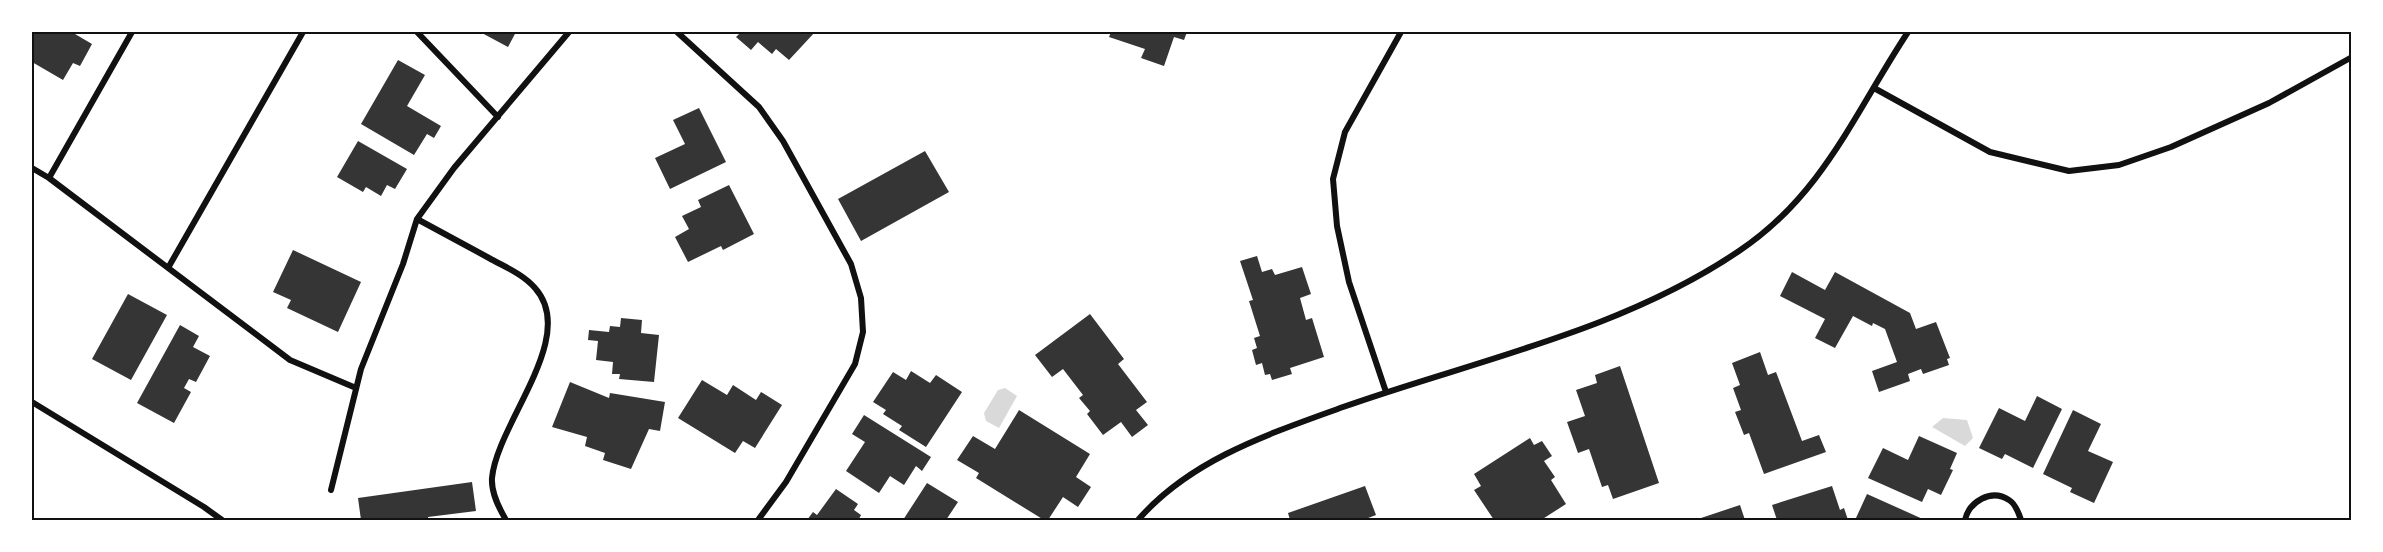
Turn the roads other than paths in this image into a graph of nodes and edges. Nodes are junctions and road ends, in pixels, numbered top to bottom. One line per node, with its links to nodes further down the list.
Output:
1 (132, 32): 12 (street)
2 (303, 32): 14 (street)
3 (417, 32): 10 (street)
4 (569, 32): 10 (street)
5 (677, 32): 21 (street)
6 (1401, 32): 16 (street)
7 (1908, 32): 9 (street)
8 (2352, 57): 9 (street)
9 (1874, 88): 16 (street)
10 (498, 117): 13 (street)
11 (32, 168): 12 (street)
12 (49, 178): 14 (street)
13 (417, 219): 15 (street); 20 (street)
14 (168, 268): 15 (street)
15 (356, 388): 18 (street)
16 (1386, 392): 22 (street)
17 (32, 402): 19 (street)
18 (331, 490)
19 (222, 520)
20 (506, 520)
21 (758, 520)
22 (1138, 520)
23 (1965, 520): 24 (street)
24 (2021, 520)

